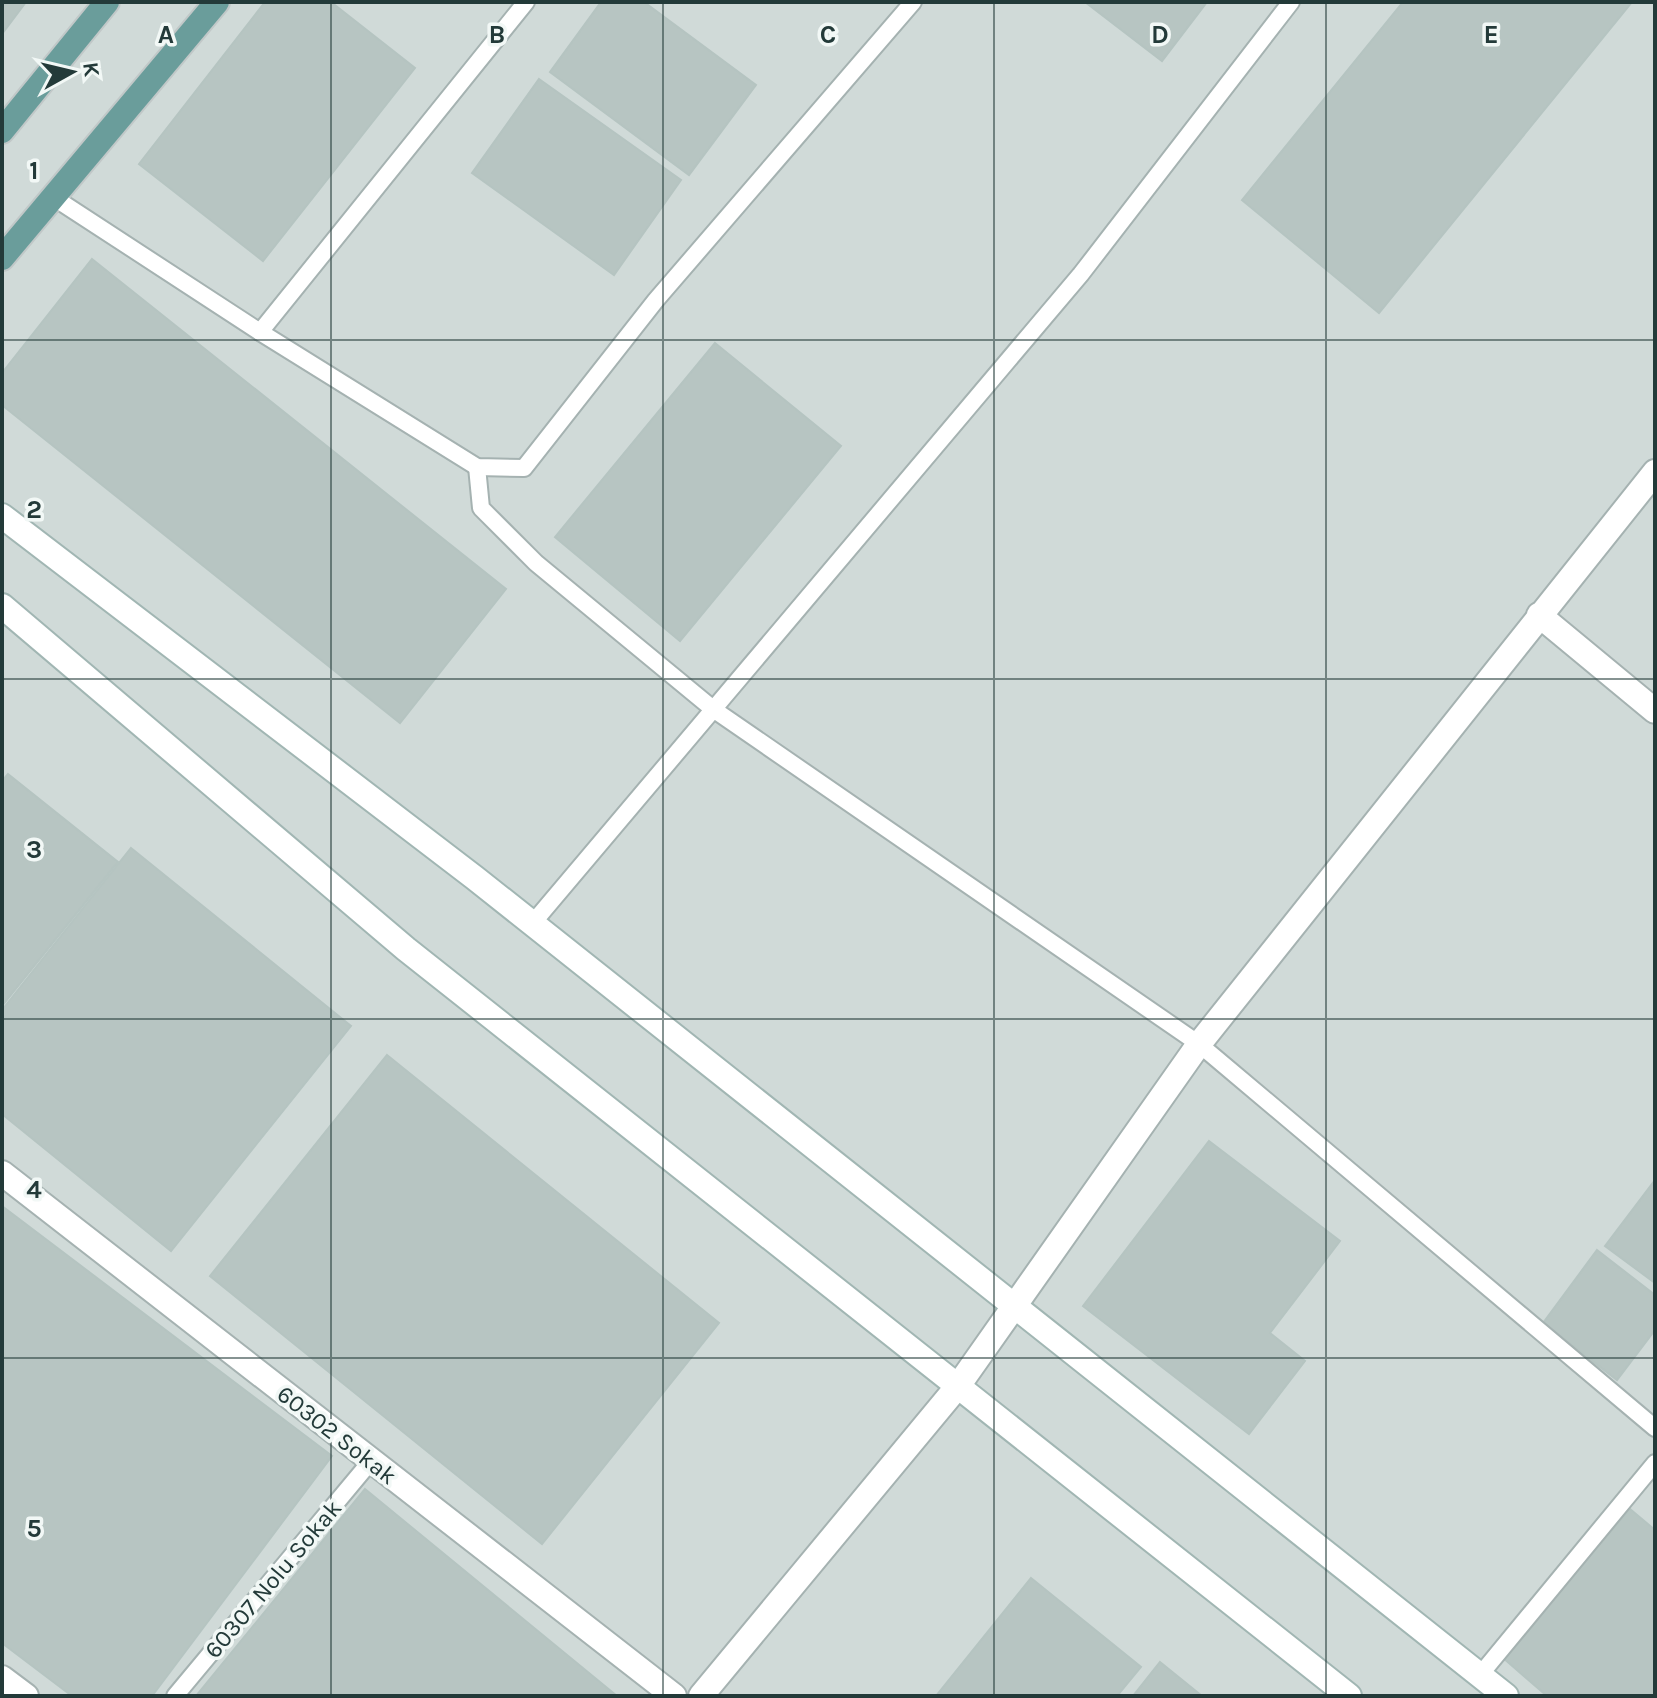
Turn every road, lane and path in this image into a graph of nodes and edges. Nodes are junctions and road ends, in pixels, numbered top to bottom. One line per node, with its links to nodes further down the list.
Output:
1 (107, 2): 6 (main road)
2 (217, 2): 7 (main road)
3 (526, 2): 9 (lane)
4 (913, 2): 10 (lane)
5 (1291, 2): 15 (lane)
6 (2, 131)
7 (53, 197): 8 (main road); 9 (lane)
8 (2, 258)
9 (260, 332): 10 (lane)
10 (477, 467): 15 (lane)
11 (1655, 472): 14 (main road)
12 (2, 516): 17 (main road)
13 (2, 606): 21 (main road)
14 (1539, 615): 16 (main road); 18 (main road)
15 (713, 709): 17 (lane); 18 (lane)
16 (1655, 711)
17 (532, 924): 20 (main road)
18 (1199, 1044): 20 (main road); 22 (lane)
19 (2, 1173): 23 (main road, 60302 Sokak)
20 (1015, 1306): 21 (main road); 25 (main road)
21 (958, 1386): 30 (main road); 31 (main road)
22 (1655, 1428)
23 (371, 1461): 28 (lane, 60307 Nolu Sokak); 29 (main road, 60302 Sokak)
24 (1655, 1463): 25 (lane)
25 (1480, 1675): 32 (main road)
26 (2, 1678): 27 (main road)
27 (26, 1696)
28 (175, 1696)
29 (674, 1696)
30 (701, 1696)
31 (1349, 1696)
32 (1506, 1696)

